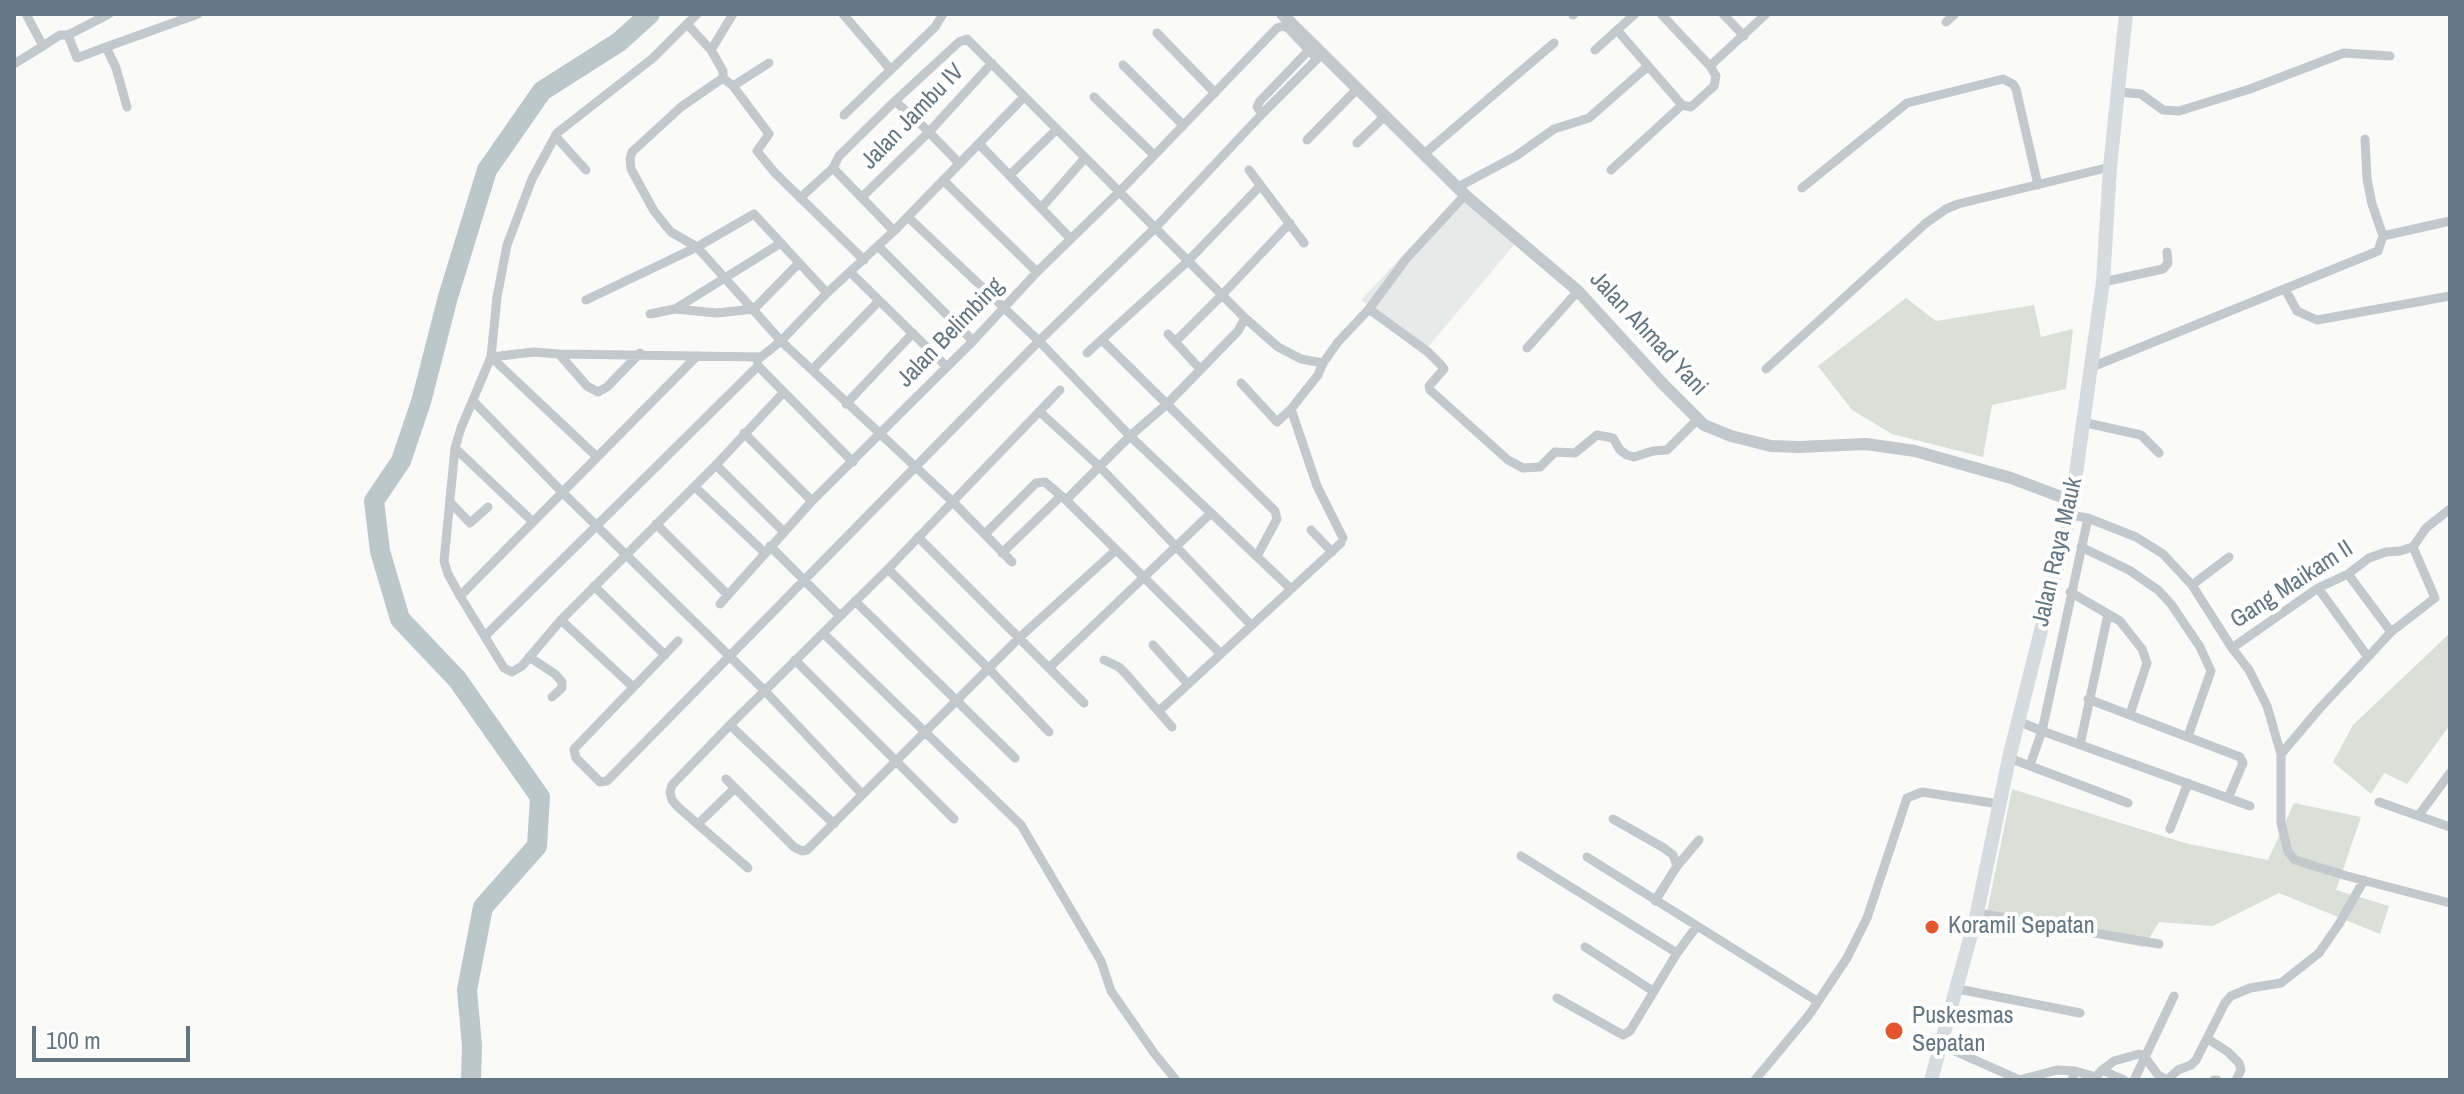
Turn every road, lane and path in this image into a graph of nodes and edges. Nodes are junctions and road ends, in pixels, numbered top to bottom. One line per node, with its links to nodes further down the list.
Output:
1 (26, 14): 20 (street)
2 (109, 14): 17 (street)
3 (198, 14): 21 (street)
4 (697, 14): 14 (street)
5 (733, 14): 22 (street)
6 (843, 14): 33 (street)
7 (943, 14): 33 (street)
8 (1282, 14): 25 (street, Jalan Ahmad Yani)
9 (1635, 14): 15 (street)
10 (1661, 14): 32 (street)
11 (1723, 14): 18 (street)
12 (1766, 14): 18 (street)
13 (2126, 14): 37 (main road, Jalan Raya Mauk)
14 (687, 24): 22 (street); 50 (street)
15 (1617, 30): 24 (street); 31 (street)
16 (1157, 33): 38 (street)
17 (68, 35): 20 (street); 21 (street)
18 (1744, 36): 32 (street)
19 (1554, 43): 56 (street)
20 (43, 46): 29 (street)
21 (106, 47): 43 (street)
22 (711, 50): 34 (street)
23 (1309, 50): 25 (street); 38 (street, Jalan Belimbing); 44 (street)
24 (1595, 50)
25 (1320, 56): 36 (street, Jalan Ahmad Yani); 44 (street)
26 (2390, 56): 37 (street)
27 (769, 63): 35 (street)
28 (992, 63): 39 (street); 41 (street); 49 (street, Jalan Jambu IV)
29 (14, 64)
30 (1123, 65): 47 (street)
31 (1648, 66): 42 (street); 69 (street)
32 (1710, 66): 42 (street)
33 (891, 70): 45 (street)
34 (723, 78): 35 (street); 84 (street)
35 (733, 86): 72 (street)
36 (1358, 88): 46 (street, Jalan Ahmad Yani); 52 (street)
37 (2119, 92): 59 (main road, Jalan Raya Mauk)
38 (1215, 93): 47 (street, Jalan Belimbing)
39 (1024, 97): 48 (street); 54 (street)
40 (1094, 97): 55 (street)
41 (895, 101): 49 (street); 60 (street)
42 (1682, 105): 63 (street)
43 (127, 107)
44 (1262, 114): 77 (street)
45 (844, 115)
46 (1386, 115): 53 (street); 56 (street, Jalan Ahmad Yani)
47 (1182, 124): 55 (street, Jalan Belimbing)
48 (1057, 129): 57 (street); 64 (street)
49 (929, 132): 58 (street); 71 (street, Jalan Jambu IV)
50 (555, 136): 61 (street); 116 (street)
51 (2365, 139): 79 (street)
52 (1307, 140)
53 (1357, 143)
54 (979, 144): 58 (street); 64 (street)
55 (1153, 154): 70 (street, Jalan Belimbing)
56 (1424, 154): 69 (street, Jalan Ahmad Yani)
57 (1085, 158): 70 (street); 73 (street)
58 (959, 163): 65 (street)
59 (2110, 167): 66 (street); 92 (main road, Jalan Raya Mauk)
60 (833, 168): 71 (street); 72 (street)
61 (586, 170)
62 (1249, 170): 67 (street)
63 (1611, 170)
64 (1010, 175): 73 (street)
65 (943, 180): 74 (street); 90 (street)
66 (2038, 185): 68 (street); 123 (street)
67 (1260, 186): 76 (street); 87 (street)
68 (1802, 188)
69 (1462, 191): 94 (street, Jalan Ahmad Yani); 103 (street)
70 (1119, 192): 77 (street); 80 (street, Jalan Belimbing)
71 (862, 197): 78 (street)
72 (800, 198): 86 (street)
73 (1042, 207): 80 (street)
74 (908, 217): 78 (street); 100 (street)
75 (2450, 221): 79 (street)
76 (1290, 223): 82 (street); 96 (street)
77 (1156, 227): 87 (street); 110 (street)
78 (894, 231): 83 (street)
79 (2383, 236): 93 (street)
80 (1071, 239): 90 (street, Jalan Belimbing)
81 (781, 243): 84 (street); 88 (street); 91 (street)
82 (1304, 243)
83 (878, 246): 86 (street); 109 (street)
84 (697, 247): 91 (street); 98 (street)
85 (2167, 252): 92 (street)
86 (864, 260): 89 (street)
87 (1188, 261): 96 (street); 107 (street)
88 (799, 263): 95 (street); 102 (street)
89 (850, 272): 95 (street); 99 (street)
90 (1037, 272): 100 (street, Jalan Belimbing)
91 (724, 279): 101 (street); 102 (street)
92 (2103, 282): 120 (main road, Jalan Raya Mauk)
93 (2285, 289): 97 (street); 120 (street)
94 (1578, 291): 111 (street); 132 (street, Jalan Ahmad Yani)
95 (827, 293): 108 (street)
96 (1222, 295): 105 (street); 122 (street)
97 (2450, 296)
98 (586, 300)
99 (879, 301): 106 (street); 121 (street)
100 (1003, 308): 109 (street, Jalan Belimbing); 110 (street)
101 (675, 309): 102 (street); 104 (street)
102 (754, 309): 108 (street)
103 (1369, 309): 118 (street); 132 (street)
104 (650, 314)
105 (1245, 318): 118 (street); 122 (street)
106 (913, 333): 119 (street); 128 (street)
107 (1102, 340): 113 (street); 129 (street)
108 (781, 341): 117 (street); 121 (street)
109 (973, 341): 119 (street, Jalan Belimbing)
110 (1039, 341): 136 (street); 142 (street)
111 (1527, 348)
112 (640, 353): 114 (street); 114 (street); 115 (street)
113 (1087, 353)
114 (559, 354): 116 (street)
115 (697, 356): 117 (street); 139 (street)
116 (491, 357): 127 (street); 139 (street)
117 (757, 362): 126 (street); 157 (street)
118 (1323, 363): 130 (street)
119 (947, 367): 135 (street, Jalan Belimbing)
120 (2092, 367): 133 (main road, Jalan Raya Mauk)
121 (813, 369): 128 (street)
122 (1200, 369): 129 (street)
123 (1766, 369)
124 (1241, 383): 130 (street)
125 (1060, 390): 131 (street)
126 (783, 393): 134 (street); 140 (street)
127 (473, 401): 137 (street); 145 (street)
128 (846, 404): 135 (street)
129 (1167, 404): 136 (street); 170 (street)
130 (1291, 409): 167 (street)
131 (1040, 412): 143 (street); 148 (street)
132 (1698, 419): 151 (street, Jalan Ahmad Yani)
133 (2082, 422): 138 (street); 151 (main road, Jalan Raya Mauk)
134 (744, 433): 141 (street); 147 (street)
135 (880, 434): 140 (street, Jalan Belimbing); 142 (street)
136 (1130, 436): 143 (street); 153 (street)
137 (455, 448): 149 (street); 155 (street)
138 (2159, 453)
139 (597, 457): 145 (street)
140 (853, 462): 147 (street, Jalan Belimbing)
141 (716, 465): 144 (street); 159 (street)
142 (915, 466): 148 (street); 176 (street)
143 (1100, 467): 146 (street); 162 (street)
144 (695, 487): 156 (street); 165 (street)
145 (562, 492): 155 (street); 157 (street)
146 (1064, 498): 160 (street); 166 (street); 169 (street)
147 (812, 501): 159 (street, Jalan Belimbing)
148 (952, 501): 160 (street); 161 (street)
149 (450, 502): 150 (street); 183 (street)
150 (488, 507)
151 (2071, 508): 154 (street); 215 (main road, Jalan Raya Mauk)
152 (2450, 509): 164 (street)
153 (1211, 513): 162 (street); 170 (street)
154 (2088, 518): 163 (street); 177 (street)
155 (533, 522): 183 (street)
156 (656, 524): 168 (street); 182 (street)
157 (596, 525): 168 (street); 192 (street)
158 (1311, 530): 167 (street)
159 (783, 531): 165 (street, Jalan Belimbing)
160 (985, 534): 169 (street)
161 (918, 537): 173 (street); 193 (street)
162 (1176, 546): 175 (street); 189 (street)
163 (2081, 547): 181 (street); 221 (street)
164 (2413, 547): 174 (street, Gang Maikam II); 190 (street)
165 (767, 550): 176 (street); 182 (street, Jalan Belimbing)
166 (1116, 550): 175 (street); 193 (street)
167 (1332, 552): 179 (street)
168 (626, 553): 178 (street); 200 (street)
169 (1002, 553): 172 (street)
170 (1257, 556): 179 (street)
171 (2229, 557): 177 (street)
172 (1012, 562)
173 (888, 569): 184 (street); 205 (street)
174 (2348, 574): 180 (street, Gang Maikam II); 190 (street)
175 (1144, 579): 197 (street); 204 (street)
176 (803, 580): 187 (street); 200 (street)
177 (2192, 585): 196 (street)
178 (594, 586): 188 (street); 198 (street)
179 (1290, 588): 189 (street)
180 (2318, 588): 196 (street, Gang Maikam II); 201 (street)
181 (2070, 592): 186 (street); 219 (street)
182 (728, 595): 185 (street, Jalan Belimbing)
183 (460, 596): 192 (street)
184 (855, 601): 187 (street); 211 (street)
185 (720, 604)
186 (2108, 614): 210 (street); 214 (street)
187 (840, 616): 191 (street)
188 (561, 620): 199 (street); 207 (street)
189 (1251, 625): 197 (street)
190 (2391, 632): 201 (street)
191 (823, 633): 202 (street); 218 (street)
192 (485, 636): 199 (street)
193 (1019, 638): 204 (street); 205 (street)
194 (678, 641): 198 (street)
195 (1153, 645): 206 (street)
196 (2232, 648): 223 (street)
197 (1220, 653): 206 (street)
198 (665, 655): 207 (street)
199 (529, 657): 209 (street)
200 (728, 657): 207 (street); 208 (street)
201 (2368, 657): 223 (street)
202 (795, 660): 208 (street); 226 (street)
203 (1104, 660): 213 (street)
204 (1050, 667): 212 (street)
205 (989, 669): 211 (street); 220 (street)
206 (1188, 684): 213 (street)
207 (633, 687)
208 (765, 691): 216 (street); 232 (street)
209 (552, 697)
210 (2088, 699): 214 (street); 222 (street)
211 (956, 700): 218 (street); 224 (street)
212 (1084, 703)
213 (1159, 711): 217 (street)
214 (2130, 714): 221 (street)
215 (2018, 721): 219 (street); 225 (main road, Jalan Raya Mauk)
216 (730, 725): 241 (street); 242 (street)
217 (1172, 727)
218 (926, 731): 226 (street); 269 (street)
219 (2042, 731): 222 (street); 227 (street)
220 (1049, 732)
221 (2188, 736): 233 (street)
222 (2080, 745): 230 (street)
223 (2281, 754): 250 (street)
224 (1015, 758)
225 (2009, 758): 227 (street); 236 (main road, Jalan Raya Mauk)
226 (896, 762): 232 (street); 239 (street)
227 (2030, 765): 235 (street)
228 (2450, 773): 238 (street)
229 (726, 779): 231 (street)
230 (2188, 783): 233 (street); 244 (street)
231 (735, 788): 241 (street); 242 (street)
232 (862, 794): 242 (street)
233 (2229, 796): 237 (street)
234 (2379, 802): 238 (street)
235 (2128, 803)
236 (1999, 804): 253 (main road, Jalan Raya Mauk); 262 (street)
237 (2250, 806)
238 (2419, 815): 243 (street)
239 (954, 819)
240 (1613, 819): 248 (street)
241 (698, 824): 249 (street)
242 (834, 824)
243 (2450, 827)
244 (2170, 829)
245 (1699, 840): 248 (street)
246 (1521, 856): 257 (street)
247 (1587, 857): 251 (street)
248 (1677, 866): 251 (street)
249 (748, 868)
250 (2364, 880): 252 (street); 264 (street)
251 (1655, 901): 254 (street)
252 (2450, 903)
253 (1977, 913): 255 (street); 258 (main road, Jalan Raya Mauk)
254 (1697, 926): 257 (street); 262 (street)
255 (2159, 944)
256 (1585, 947): 259 (street)
257 (1677, 953): 259 (street)
258 (1958, 989): 263 (street); 265 (main road, Jalan Raya Mauk)
259 (1653, 991): 261 (street)
260 (2174, 996): 266 (street)
261 (1557, 998)
262 (1817, 1001): 270 (street)
263 (2080, 1013)
264 (2208, 1039): 275 (street); 276 (street)
265 (1941, 1045): 271 (main road, Jalan Raya Mauk); 272 (street)
266 (2144, 1056): 267 (street); 274 (street); 275 (street)
267 (2102, 1070): 268 (street); 273 (street)
268 (2074, 1075): 272 (street)
269 (1176, 1080)
270 (1755, 1080)
271 (1931, 1080)
272 (2020, 1080)
273 (2124, 1080)
274 (2134, 1080)
275 (2167, 1080)
276 (2236, 1080)

